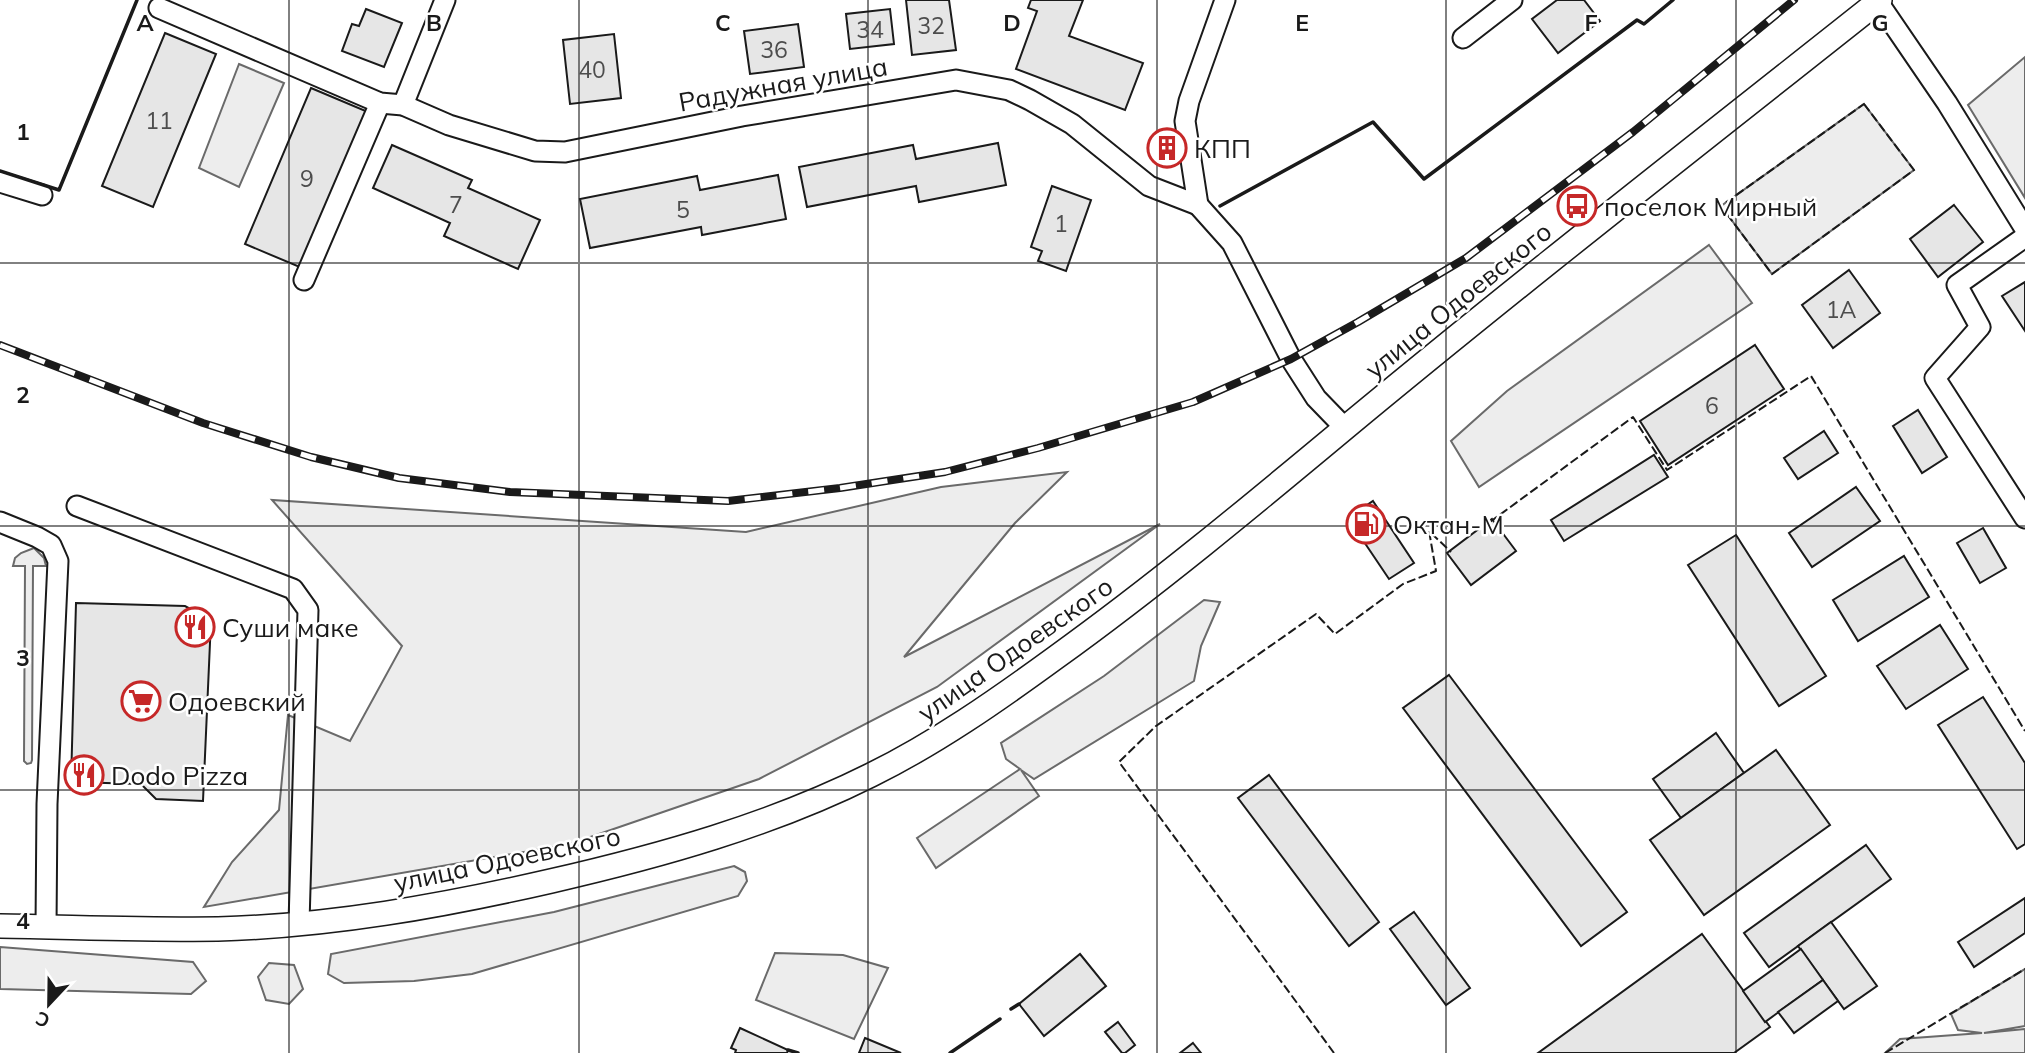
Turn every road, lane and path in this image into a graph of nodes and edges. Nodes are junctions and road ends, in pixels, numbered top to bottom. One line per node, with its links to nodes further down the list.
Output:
1 (445, 0): 8 (street)
2 (1225, 0): 11 (street)
3 (1511, 0): 6 (street)
4 (1879, 1): 12 (street); 15 (street, улица Одоевского)
5 (159, 8): 7 (street, Радужная улица)
6 (1463, 38)
7 (380, 103): 8 (street, Радужная улица); 14 (street)
8 (404, 105): 11 (street, Радужная улица)
9 (0, 182): 10 (street)
10 (42, 195)
11 (1198, 205): 15 (street)
12 (2025, 229)
13 (2025, 237): 17 (street)
14 (304, 280)
15 (1345, 428): 19 (street, улица Одоевского)
16 (78, 506): 19 (street)
17 (2025, 519)
18 (0, 522): 21 (street)
19 (299, 923): 21 (street, улица Одоевского)
20 (0, 926): 21 (street, улица Одоевского)
21 (46, 926)

